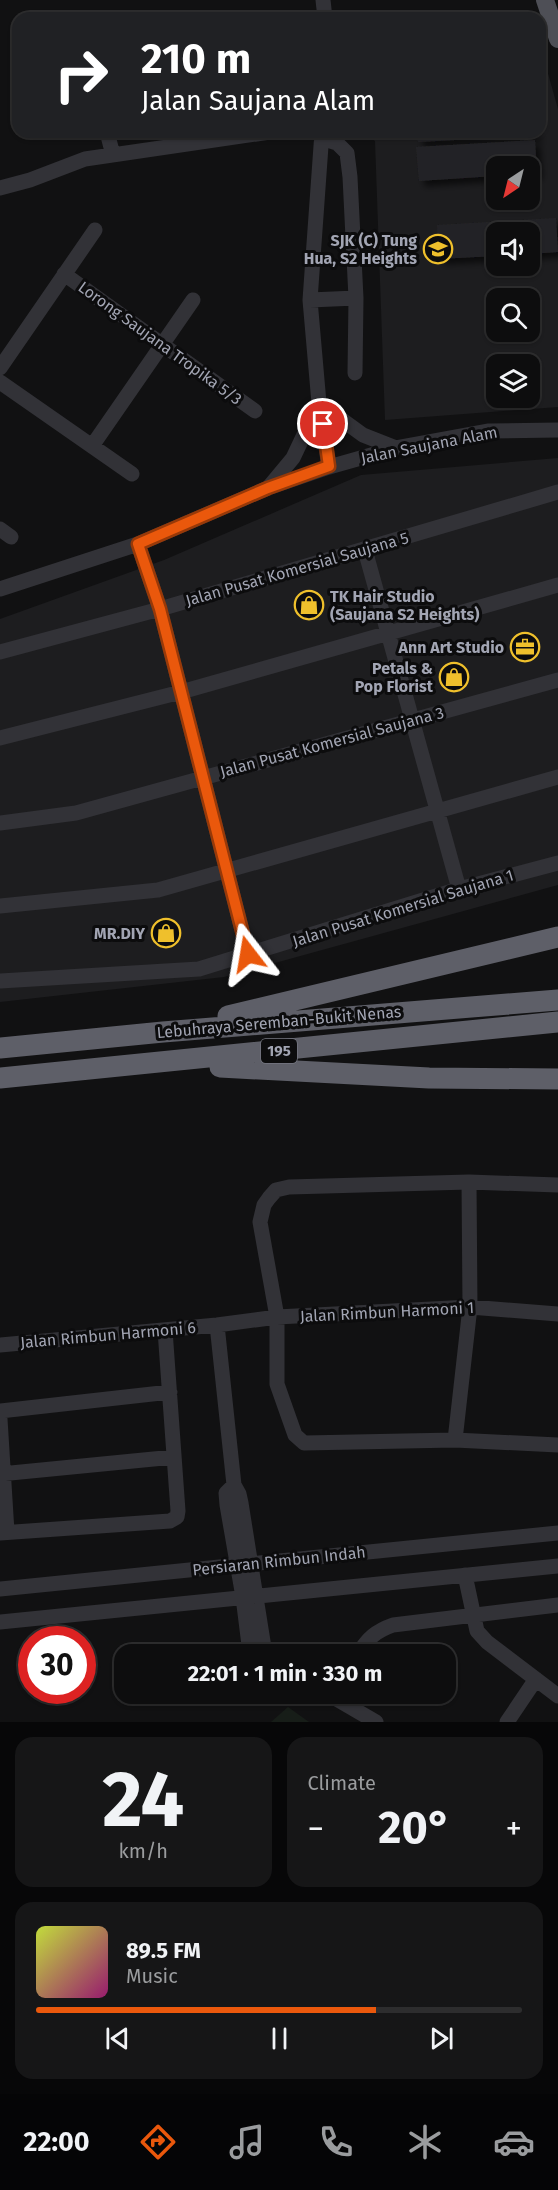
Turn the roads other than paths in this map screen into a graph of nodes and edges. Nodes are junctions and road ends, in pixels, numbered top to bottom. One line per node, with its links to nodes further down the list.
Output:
1 (545, 0): 2 (main road)
2 (558, 39)
3 (109, 138): 7 (street)
4 (229, 138): 7 (street)
5 (321, 138): 13 (street)
6 (327, 138): 11 (street)
7 (113, 155): 8 (street)
8 (0, 188)
9 (95, 230): 10 (street)
10 (64, 274): 14 (street, Lorong Saujana Tropika 5/3); 15 (street)
11 (356, 298): 13 (street); 16 (street)
12 (193, 300): 14 (street)
13 (310, 300): 18 (street)
14 (162, 345): 19 (street, Lorong Saujana Tropika 5/3); 21 (street)
15 (0, 368)
16 (355, 373)
17 (0, 382): 21 (street)
18 (320, 404): 22 (street); 23 (street); 25 (street)
19 (255, 411)
20 (558, 430): 22 (street, Jalan Saujana Alam)
21 (92, 446): 24 (street)
22 (396, 448): 23 (street, Jalan Saujana Alam)
23 (329, 466): 25 (street, Jalan Saujana Alam)
24 (132, 474)
25 (268, 488): 27 (street, Jalan Saujana Alam)
26 (558, 492): 28 (street, Jalan Pusat Komersial Saujana 5)
27 (138, 544): 30 (street, Jalan Saujana Alam); 31 (street)
28 (365, 550): 31 (street, Jalan Pusat Komersial Saujana 5); 32 (street)
29 (558, 585): 32 (street)
30 (0, 590)
31 (160, 609): 33 (street, Jalan Pusat Komersial Saujana 5); 35 (street)
32 (388, 632): 35 (street); 36 (street)
33 (0, 652)
34 (558, 680): 36 (street, Jalan Pusat Komersial Saujana 3)
35 (181, 692): 37 (street); 39 (street)
36 (412, 720): 39 (street, Jalan Pusat Komersial Saujana 3); 40 (street)
37 (0, 738)
38 (558, 777): 40 (street)
39 (203, 778): 41 (street, Jalan Pusat Komersial Saujana 3); 43 (street)
40 (438, 811): 43 (street); 44 (street)
41 (0, 823)
42 (558, 863): 44 (street, Jalan Pusat Komersial Saujana 1)
43 (227, 870): 45 (street); 47 (street)
44 (459, 889): 47 (street, Jalan Pusat Komersial Saujana 1)
45 (0, 906)
46 (558, 937): 51 (highway)
47 (248, 954): 48 (street, Jalan Pusat Komersial Saujana 1)
48 (0, 978)
49 (558, 1000): 51 (highway, Lebuhraya Seremban-Bukit Nenas / 195)
50 (558, 1022): 53 (highway, Lebuhraya Seremban-Bukit Nenas / 195)
51 (163, 1032): 52 (highway, Lebuhraya Seremban-Bukit Nenas / 195)
52 (0, 1048)
53 (152, 1064): 54 (highway, Lebuhraya Seremban-Bukit Nenas / 195); 55 (highway)
54 (0, 1078)
55 (558, 1079)
56 (469, 1182): 57 (street); 58 (street); 60 (street)
57 (558, 1185)
58 (470, 1307): 59 (street, Jalan Rimbun Harmoni 1); 60 (street, Jalan Rimbun Harmoni 1); 67 (street)
59 (558, 1314)
60 (277, 1317): 61 (street, Jalan Rimbun Harmoni 1); 67 (street)
61 (217, 1325): 62 (street, Jalan Rimbun Harmoni 6); 73 (street)
62 (165, 1330): 63 (street, Jalan Rimbun Harmoni 6); 64 (street)
63 (0, 1345)
64 (170, 1392): 65 (street); 69 (street)
65 (0, 1411)
66 (0, 1419): 70 (street)
67 (455, 1440): 68 (street)
68 (558, 1445)
69 (174, 1457): 70 (street); 71 (street)
70 (2, 1474): 71 (street)
71 (3, 1533)
72 (558, 1533): 73 (street, Persiaran Rimbun Indah)
73 (243, 1564): 76 (street, Persiaran Rimbun Indah); 77 (street)
74 (558, 1566): 75 (street, Persiaran Rimbun Indah)
75 (465, 1575): 77 (street, Persiaran Rimbun Indah); 79 (street)
76 (0, 1589)
77 (249, 1596): 80 (street, Persiaran Rimbun Indah); 81 (street); 82 (street)
78 (558, 1605): 79 (street)
79 (473, 1616): 83 (street); 84 (street)
80 (0, 1622)
81 (250, 1644)
82 (262, 1644)
83 (365, 1644)
84 (536, 1679): 85 (street); 88 (street)
85 (558, 1696)
86 (348, 1704): 87 (street)
87 (376, 1722)
88 (507, 1722)

